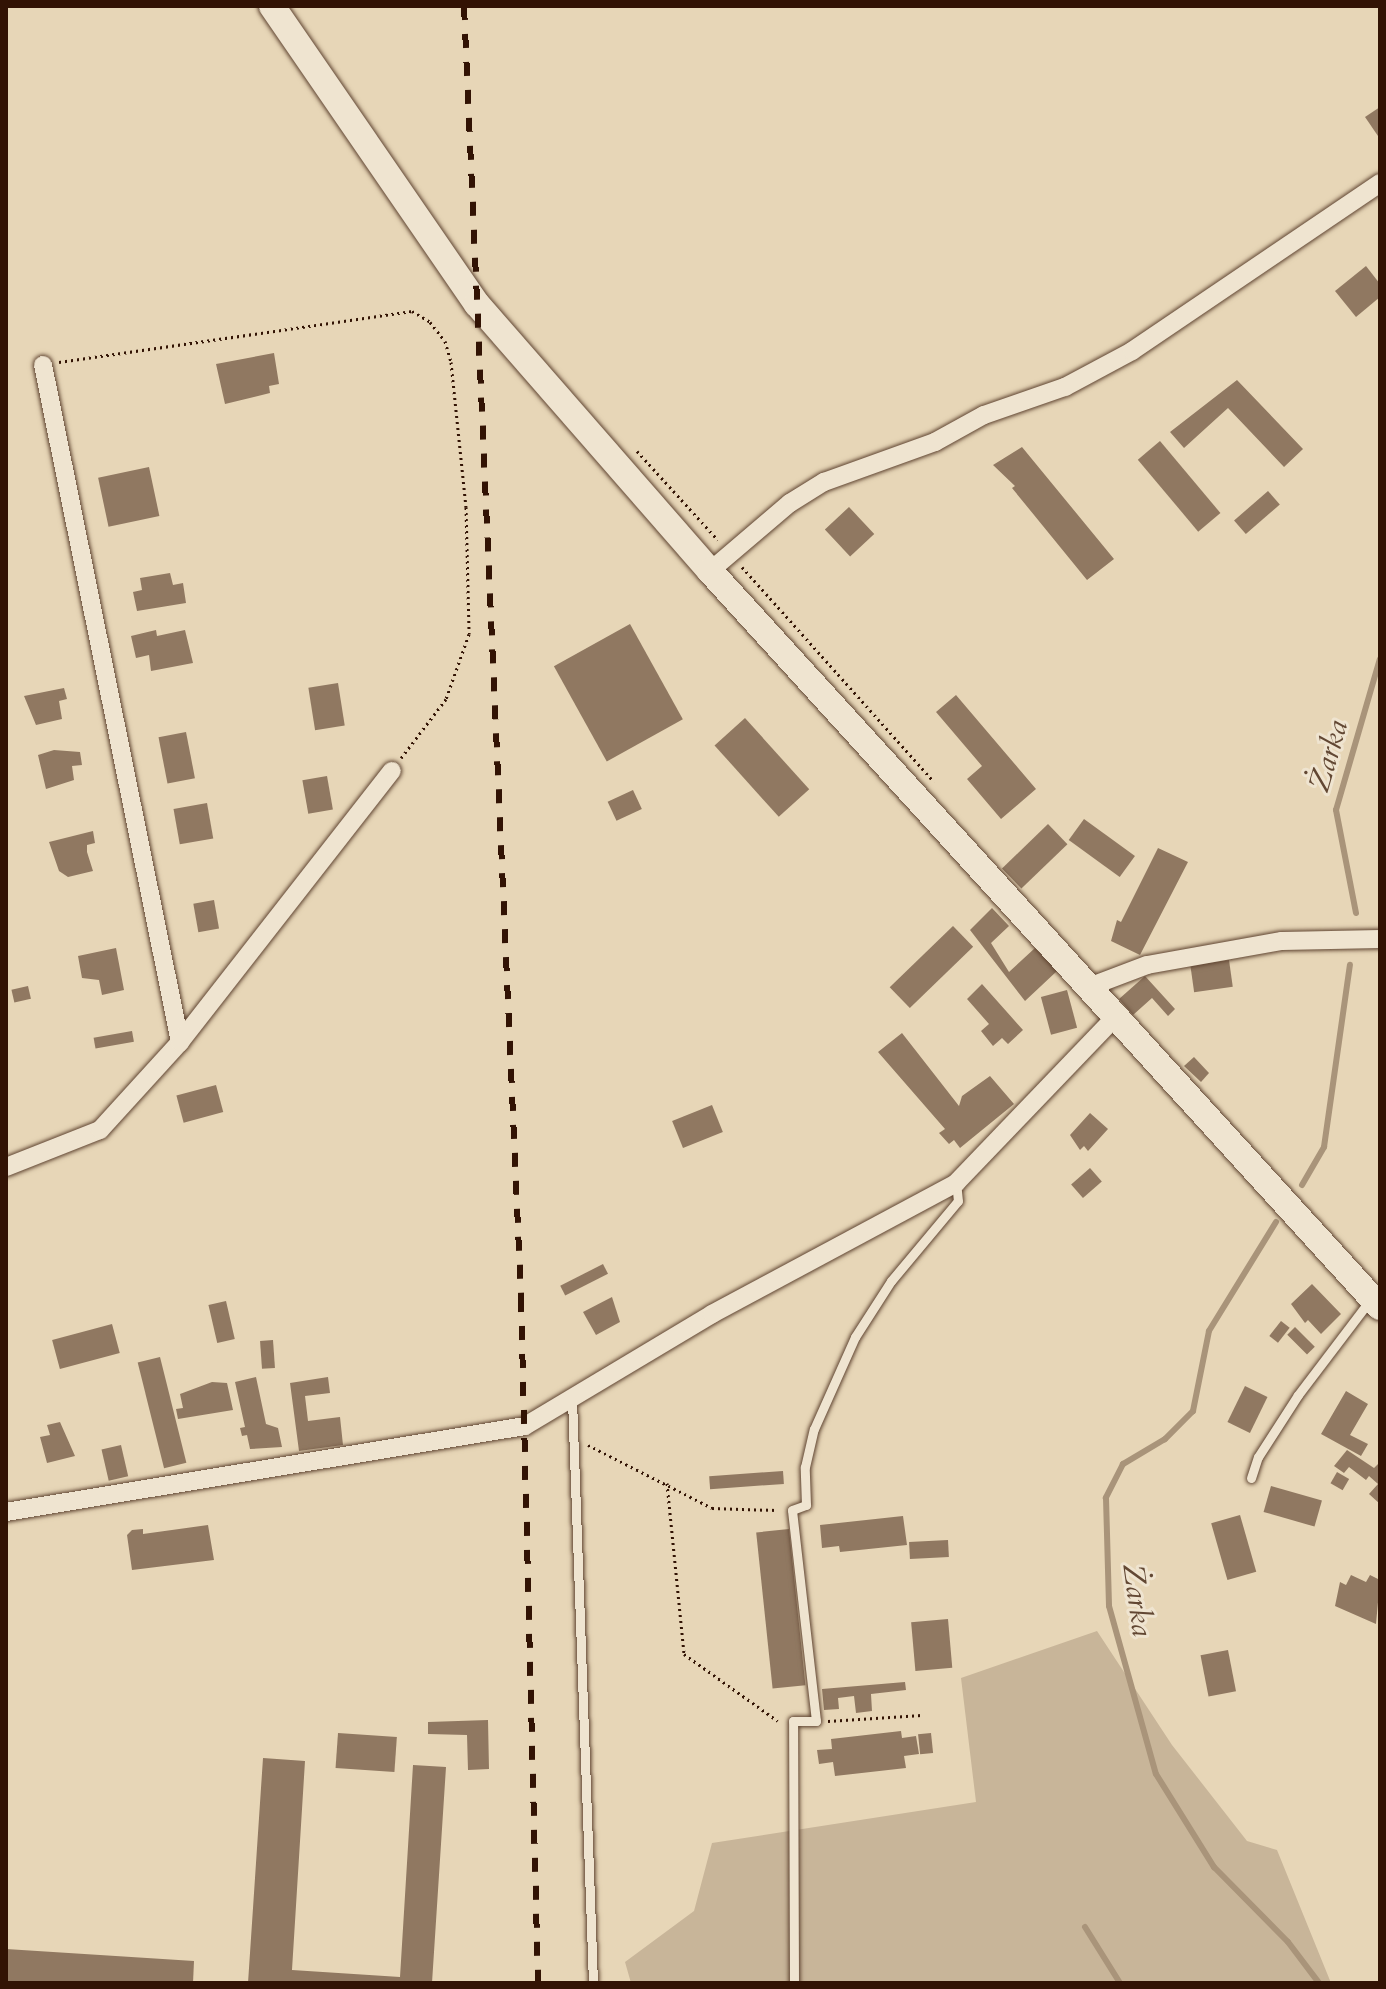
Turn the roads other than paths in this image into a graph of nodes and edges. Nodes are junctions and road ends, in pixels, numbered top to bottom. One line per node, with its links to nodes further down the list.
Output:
1 (272, 6): 4 (main road)
2 (1380, 183): 4 (street)
3 (43, 365): 9 (street)
4 (710, 571): 7 (main road)
5 (392, 771): 9 (street)
6 (1380, 939): 7 (street)
7 (1089, 987): 8 (main road)
8 (1114, 1018): 11 (street); 12 (main road)
9 (180, 1042): 10 (street)
10 (6, 1167)
11 (956, 1183): 13 (street); 17 (lane)
12 (1377, 1296): 14 (lane)
13 (572, 1397): 15 (street); 16 (lane)
14 (1251, 1478)
15 (6, 1512)
16 (593, 1983)
17 (794, 1983)

